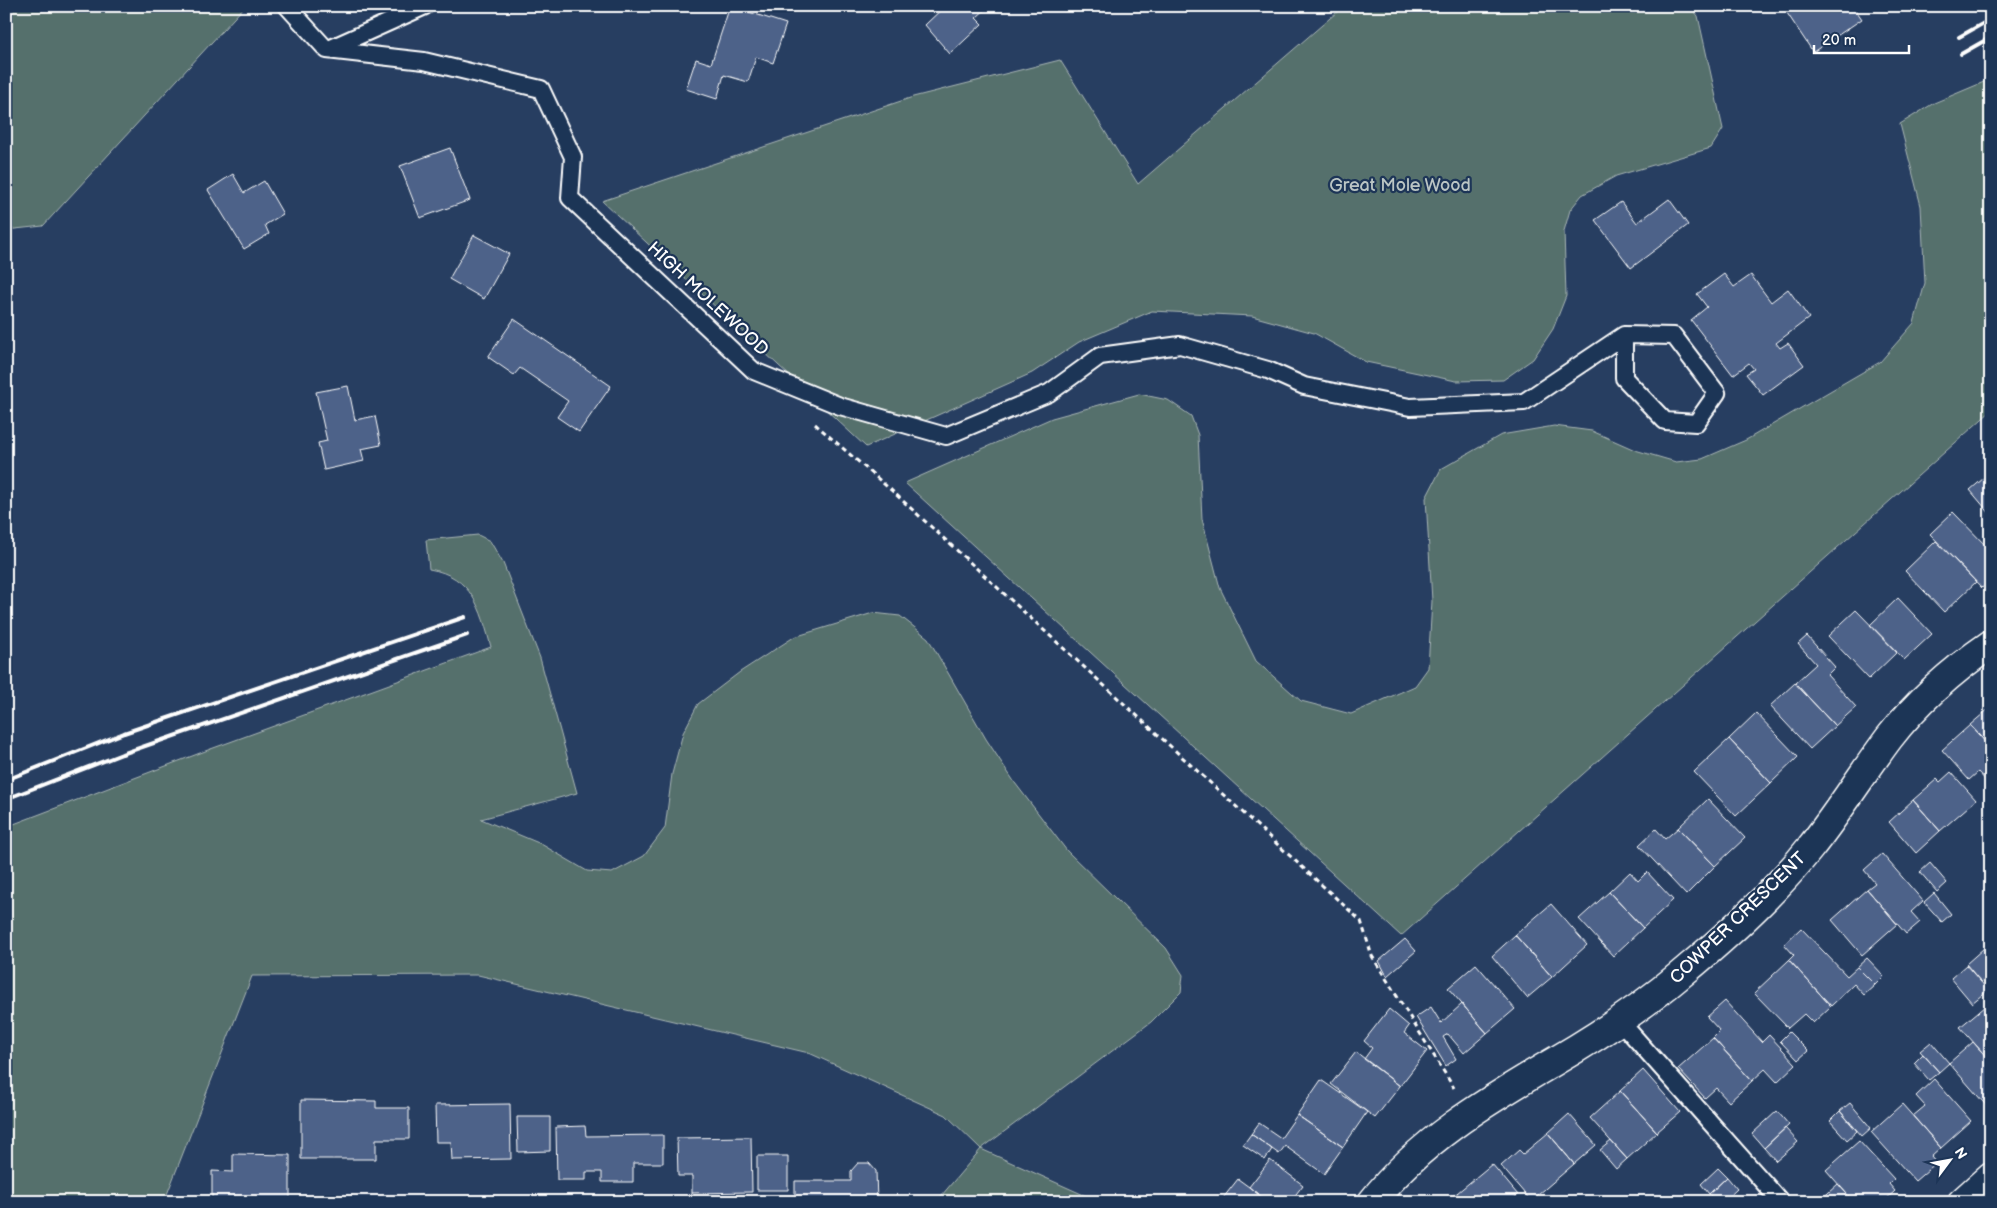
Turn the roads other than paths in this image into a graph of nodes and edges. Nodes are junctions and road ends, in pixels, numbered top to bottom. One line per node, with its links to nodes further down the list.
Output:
1 (287, 6): 3 (lane)
2 (425, 6): 3 (lane)
3 (327, 50): 4 (lane, HIGH MOLEWOOD)
4 (1624, 335): 4 (lane)
5 (1991, 644): 6 (street, COWPER CRESCENT)
6 (1620, 1021): 8 (street, COWPER CRESCENT); 9 (lane)
7 (1991, 1176): 10 (street)
8 (1372, 1202)
9 (1780, 1202)
10 (1962, 1202)

